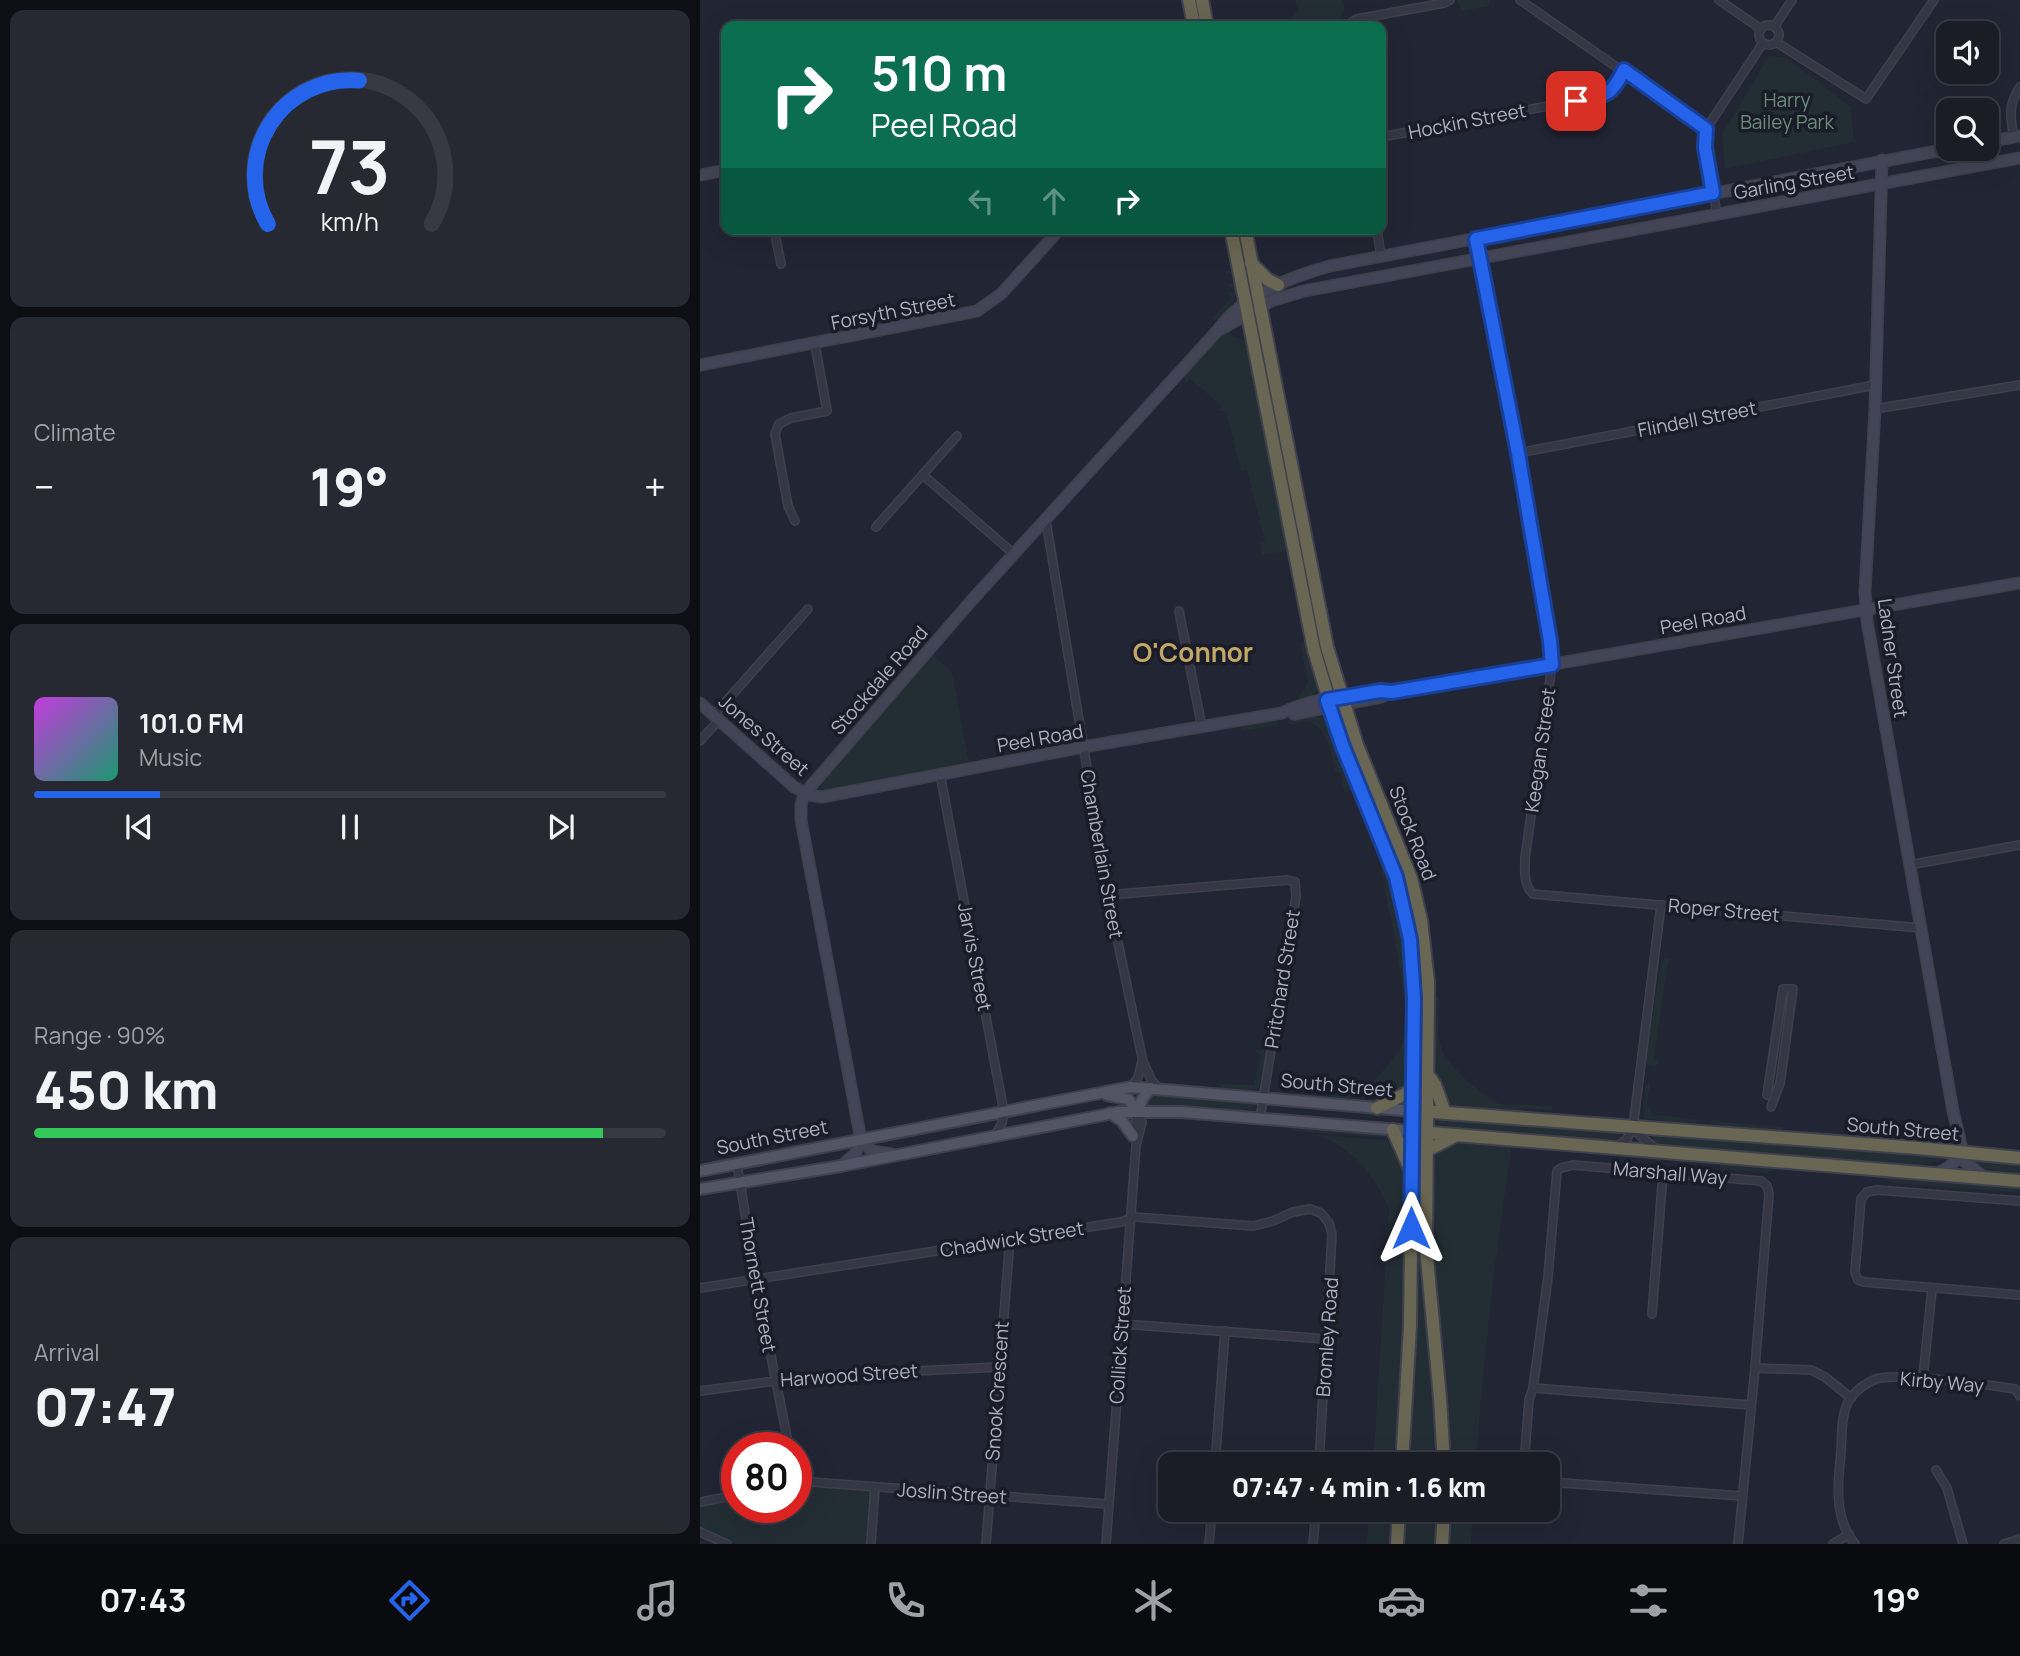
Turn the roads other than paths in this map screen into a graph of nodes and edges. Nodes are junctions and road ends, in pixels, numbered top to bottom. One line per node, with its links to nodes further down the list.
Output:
1 (1189, 0): 8 (highway)
2 (1202, 0): 9 (highway)
3 (1450, 0): 10 (street)
4 (1520, 0): 15 (street)
5 (1719, 0): 12 (street)
6 (1793, 0): 11 (street)
7 (1934, 0): 13 (street)
8 (1193, 21)
9 (1206, 21)
10 (1354, 21)
11 (1774, 27): 12 (street); 13 (street)
12 (1761, 29): 14 (street)
13 (1776, 42): 14 (street)
14 (1763, 43): 17 (street)
15 (1624, 70): 17 (street); 18 (street, Hockin Street)
16 (2020, 87): 19 (street)
17 (1706, 129): 27 (street)
18 (1386, 136)
19 (2017, 136): 20 (street)
20 (1999, 139)
21 (1936, 151): 23 (street, Garling Street)
22 (2020, 158): 26 (street, Garling Street)
23 (1882, 160): 26 (street, Ladner Street); 27 (street, Garling Street)
24 (721, 171): 25 (street)
25 (700, 175)
26 (1881, 184): 28 (street, Garling Street); 44 (street, Ladner Street)
27 (1713, 193): 28 (street); 34 (street, Garling Street)
28 (1717, 214): 36 (street, Garling Street)
29 (775, 235): 38 (street)
30 (1054, 235): 42 (street, Forsyth Street)
31 (1232, 235): 41 (highway, Stock Road)
32 (1246, 235): 37 (highway, Stock Road)
33 (1378, 235): 35 (street)
34 (1476, 239): 35 (street, Garling Street); 36 (street, Keegan Street)
35 (1381, 256): 39 (street, Garling Street)
36 (1479, 257): 40 (street, Garling Street); 48 (street, Keegan Street)
37 (1251, 263): 39 (highway); 40 (highway, Stock Road)
38 (781, 264)
39 (1278, 285): 40 (street, Garling Street)
40 (1259, 301): 41 (street, Garling Street); 59 (highway, Stock Road)
41 (1247, 309): 51 (street, Stockdale Road); 61 (highway, Stock Road)
42 (815, 344): 43 (street, Forsyth Street); 50 (street)
43 (700, 365)
44 (1875, 385): 46 (street, Ladner Street); 48 (street, Flindell Street)
45 (2020, 385): 46 (street)
46 (1875, 409): 56 (street, Ladner Street)
47 (957, 436): 49 (street)
48 (1518, 453): 58 (street, Keegan Street)
49 (923, 475): 52 (street); 53 (street)
50 (795, 521)
51 (1046, 521): 53 (street, Stockdale Road); 65 (street, Chamberlain Street)
52 (876, 527)
53 (1014, 554): 67 (street, Stockdale Road)
54 (2020, 583): 56 (street, Peel Road)
55 (808, 609): 62 (street)
56 (1866, 609): 58 (street, Peel Road); 69 (street, Ladner Street)
57 (1179, 611): 63 (street)
58 (1552, 665): 59 (street, Peel Road); 70 (street, Keegan Street)
59 (1342, 701): 61 (street, Peel Road); 75 (highway, Stock Road)
60 (700, 703): 62 (street, Jones Street)
61 (1328, 704): 63 (street, Peel Road); 78 (highway, Stock Road)
62 (717, 717): 64 (street); 67 (street, Jones Street)
63 (1202, 727): 65 (street, Peel Road)
64 (700, 741)
65 (1083, 747): 66 (street, Peel Road); 71 (street, Chamberlain Street)
66 (940, 774): 67 (street, Peel Road); 86 (street, Jarvis Street)
67 (805, 793): 97 (street)
68 (2020, 845): 69 (street)
69 (1909, 865): 73 (street, Ladner Street)
70 (1528, 889): 72 (street, Roper Street)
71 (1108, 895): 74 (street, Chamberlain Street); 81 (street, Pritchard Street)
72 (1661, 905): 73 (street, Roper Street); 91 (street)
73 (1921, 928): 102 (street, Ladner Street)
74 (1143, 1062): 76 (street); 77 (street, Chamberlain Street)
75 (1427, 1075): 87 (highway, Stock Road); 89 (highway)
76 (1131, 1087): 77 (main road, South Street); 79 (main road, South Street)
77 (1155, 1089): 81 (main road, South Street); 84 (main road)
78 (1413, 1090): 83 (highway); 85 (highway, Stock Road)
79 (1094, 1094): 84 (main road); 86 (main road, South Street)
80 (1767, 1095): 82 (street)
81 (1263, 1097): 83 (main road, South Street); 90 (street, Pritchard Street)
82 (1771, 1107)
83 (1377, 1108): 85 (main road, South Street)
84 (1137, 1111): 88 (main road, South Street); 90 (main road, South Street); 98 (street, Collick Street)
85 (1413, 1111): 87 (highway, South Street); 93 (highway, Stock Road)
86 (1004, 1112): 96 (street); 97 (main road, South Street)
87 (1427, 1112): 89 (highway, South Street); 94 (highway, Stock Road)
88 (1110, 1113): 96 (main road, South Street); 98 (main road)
89 (1445, 1113): 91 (highway, South Street)
90 (1260, 1118): 92 (main road, South Street)
91 (1633, 1127): 99 (street); 101 (street); 102 (highway, South Street)
92 (1393, 1130): 93 (main road, South Street); 108 (highway)
93 (1412, 1131): 94 (highway, South Street); 108 (highway, Stock Road)
94 (1426, 1132): 95 (highway, South Street); 100 (highway, Stock Road)
95 (1457, 1135): 99 (highway, South Street); 100 (highway)
96 (994, 1137): 103 (main road, South Street)
97 (861, 1140): 103 (street); 105 (main road, South Street); 106 (street)
98 (1134, 1141): 117 (street, Collick Street)
99 (1614, 1148): 101 (highway, South Street)
100 (1426, 1151): 140 (highway, Stock Road)
101 (1657, 1152): 110 (highway, South Street)
102 (1963, 1153): 104 (highway, South Street); 110 (street); 111 (street, Ladner Street)
103 (902, 1154): 106 (main road, South Street)
104 (2020, 1158)
105 (737, 1164): 107 (main road, South Street); 113 (street, Thornett Street)
106 (841, 1166): 113 (main road, South Street)
107 (700, 1171)
108 (1411, 1173): 139 (highway, Stock Road)
109 (1663, 1173): 123 (street); 128 (street, Marshall Way); 131 (street, Marshall Way)
110 (1936, 1174): 111 (highway, South Street)
111 (1985, 1178): 112 (highway, South Street)
112 (2020, 1181)
113 (739, 1182): 114 (main road, South Street); 119 (street, Thornett Street)
114 (700, 1189)
115 (2020, 1201): 121 (street)
116 (1321, 1213): 117 (street, Chadwick Street); 126 (street, Bromley Road)
117 (1130, 1220): 118 (street, Chadwick Street); 124 (street, Collick Street)
118 (1010, 1238): 119 (street, Chadwick Street); 127 (street, Snook Crescent)
119 (756, 1280): 120 (street, Chadwick Street); 130 (street, Thornett Street)
120 (700, 1288)
121 (1932, 1289): 122 (street); 129 (street)
122 (2020, 1295)
123 (1652, 1314)
124 (1122, 1324): 125 (street); 150 (street, Collick Street)
125 (1225, 1331): 126 (street); 137 (street)
126 (1326, 1339): 138 (street, Bromley Road)
127 (999, 1367): 130 (street, Harwood Street); 146 (street, Snook Crescent)
128 (1755, 1368): 134 (street); 135 (street, Marshall Way)
129 (1923, 1378): 133 (street, Kirby Way); 134 (street, Kirby Way)
130 (775, 1380): 132 (street, Harwood Street); 136 (street, Thornett Street)
131 (1533, 1388): 135 (street); 141 (street, Marshall Way)
132 (700, 1391)
133 (2020, 1396)
134 (1851, 1398): 156 (street)
135 (1751, 1405): 147 (street, Marshall Way)
136 (786, 1432)
137 (1216, 1452)
138 (1319, 1452)
139 (1403, 1452)
140 (1443, 1452)
141 (1525, 1452)
142 (1936, 1470): 169 (street)
143 (812, 1483): 145 (street, Joslin Street)
144 (1560, 1483): 147 (street)
145 (875, 1487): 146 (street, Joslin Street); 159 (street)
146 (989, 1496): 150 (street, Joslin Street); 160 (street, Snook Crescent)
147 (1742, 1496): 166 (street, Marshall Way)
148 (721, 1498): 149 (street)
149 (700, 1502)
150 (1108, 1504): 161 (street, Collick Street)
151 (1211, 1522): 162 (street)
152 (1315, 1522): 163 (street)
153 (1398, 1522): 164 (highway)
154 (1443, 1522): 165 (highway)
155 (700, 1532): 158 (street)
156 (1849, 1534): 167 (street); 168 (street)
157 (2020, 1539): 170 (street)
158 (727, 1544)
159 (871, 1544)
160 (986, 1544)
161 (1106, 1544)
162 (1209, 1544)
163 (1313, 1544)
164 (1396, 1544)
165 (1442, 1544)
166 (1738, 1544)
167 (1833, 1544)
168 (1855, 1544)
169 (1963, 1544)
170 (2004, 1544)

